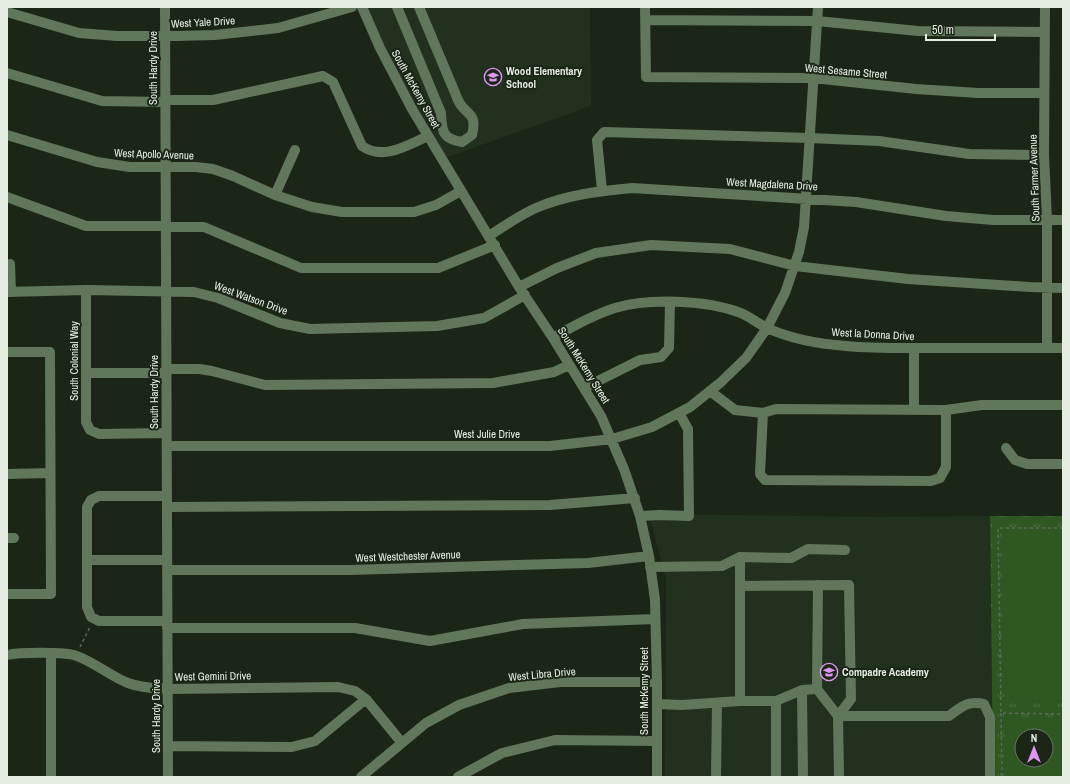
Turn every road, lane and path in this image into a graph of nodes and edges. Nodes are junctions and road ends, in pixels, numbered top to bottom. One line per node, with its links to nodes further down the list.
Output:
1 (165, 7): 13 (street, South Hardy Drive)
2 (352, 7): 13 (street, West Yale Drive)
3 (362, 7): 19 (street, South McKemy Street)
4 (397, 7): 5 (street)
5 (419, 7)
6 (645, 7): 10 (street)
7 (818, 7): 11 (street, West Julie Drive)
8 (1045, 7): 12 (street, South Farmer Avenue)
9 (7, 12): 13 (street, West Yale Drive)
10 (645, 20): 11 (street); 15 (street, West Sesame Street)
11 (817, 21): 12 (street); 15 (street, West Julie Drive)
12 (1044, 32): 16 (street, South Farmer Avenue)
13 (165, 36): 17 (street, South Hardy Drive)
14 (7, 73): 17 (street)
15 (813, 78): 16 (street, West Sesame Street); 20 (street, West Julie Drive)
16 (1044, 93): 22 (street, South Farmer Avenue)
17 (165, 101): 19 (street); 23 (street, South Hardy Drive)
18 (7, 135): 23 (street, West Apollo Avenue)
19 (428, 136): 25 (street, South McKemy Street)
20 (810, 138): 22 (street); 24 (street); 28 (street, West Julie Drive)
21 (295, 150): 26 (street)
22 (1044, 155): 29 (street, South Farmer Avenue)
23 (165, 167): 26 (street, West Apollo Avenue); 31 (street, South Hardy Drive)
24 (602, 190): 28 (street, West Magdalena Drive); 32 (street, West Magdalena Drive)
25 (461, 191): 26 (street, West Apollo Avenue); 32 (street, South McKemy Street)
26 (275, 195)
27 (7, 197): 31 (street)
28 (806, 198): 29 (street, West Magdalena Drive); 35 (street, West Julie Drive)
29 (1048, 220): 30 (street, West Magdalena Drive); 36 (street, South Farmer Avenue)
30 (1063, 220)
31 (166, 226): 33 (street); 39 (street, South Hardy Drive)
32 (488, 236): 33 (street, South McKemy Street)
33 (495, 246): 40 (street, South McKemy Street)
34 (10, 264): 41 (street, West Watson Drive)
35 (795, 266): 36 (street, West Watson Drive); 40 (street, West Watson Drive); 43 (street, West Julie Drive)
36 (1048, 288): 37 (street, West Watson Drive); 46 (street, South Farmer Avenue)
37 (1063, 288)
38 (86, 290): 39 (street, West Watson Drive); 41 (street, West Watson Drive); 51 (street, South Colonial Way)
39 (166, 291): 40 (street, West Watson Drive); 50 (street, South Hardy Drive)
40 (522, 291): 44 (street, South McKemy Street)
41 (9, 292)
42 (670, 302): 43 (street, West la Donna Drive); 44 (street, West la Donna Drive); 52 (street)
43 (767, 328): 45 (street, West la Donna Drive); 53 (street, West Julie Drive)
44 (553, 338): 49 (street, South McKemy Street)
45 (914, 348): 46 (street, West la Donna Drive); 55 (street)
46 (1048, 348): 47 (street, West la Donna Drive)
47 (1063, 348)
48 (7, 352): 65 (street)
49 (570, 365): 50 (street); 52 (street, South McKemy Street)
50 (166, 371): 51 (street); 59 (street, South Hardy Drive)
51 (87, 373): 59 (street, South Colonial Way)
52 (584, 388): 60 (street, South McKemy Street)
53 (710, 391): 57 (street, West Julie Drive); 58 (street)
54 (1063, 406): 56 (street)
55 (914, 409): 56 (street); 58 (street)
56 (946, 410): 58 (street)
57 (680, 413): 60 (street, West Julie Drive); 69 (street)
58 (763, 413)
59 (166, 433): 61 (street, South Hardy Drive)
60 (612, 439): 61 (street, West Julie Drive); 67 (street, South McKemy Street)
61 (167, 446): 66 (street, South Hardy Drive)
62 (1006, 448): 63 (street)
63 (1063, 464)
64 (7, 474): 65 (street)
65 (50, 474): 79 (street)
66 (167, 496): 68 (street, South Hardy Drive); 74 (street)
67 (635, 498): 68 (street); 69 (street, South McKemy Street)
68 (167, 507): 75 (street, South Hardy Drive)
69 (640, 516): 72 (street, South McKemy Street)
70 (1063, 528): 95 (path)
71 (845, 550): 73 (street)
72 (648, 556): 75 (street, West Westchester Avenue); 76 (street, South McKemy Street)
73 (740, 557): 76 (street); 78 (street)
74 (87, 560): 75 (street, West Westchester Avenue); 80 (street)
75 (167, 565): 82 (street, South Hardy Drive)
76 (650, 567): 81 (street, South McKemy Street)
77 (818, 585): 78 (street); 88 (street); 97 (street)
78 (740, 586): 91 (street)
79 (7, 594)
80 (92, 618): 82 (street); 85 (path)
81 (656, 619): 82 (street); 86 (street, South McKemy Street)
82 (167, 624): 87 (street, South Hardy Drive)
83 (51, 653): 84 (street, West Gemini Drive); 85 (street, West Gemini Drive); 101 (street)
84 (7, 655)
85 (75, 656): 87 (street, West Gemini Drive)
86 (657, 682): 94 (street, South McKemy Street); 99 (street, West Libra Drive)
87 (168, 689): 90 (street, West Gemini Drive); 100 (street, South Hardy Drive)
88 (817, 689): 89 (street); 97 (street)
89 (802, 690): 92 (street); 108 (street)
90 (366, 699): 99 (street, West Gemini Drive); 100 (street)
91 (740, 701): 92 (street); 93 (street)
92 (776, 701): 107 (street)
93 (717, 703): 94 (street); 106 (street)
94 (657, 704): 98 (street, South McKemy Street)
95 (1001, 713): 96 (path); 111 (path)
96 (1063, 714)
97 (838, 716): 109 (street); 110 (street)
98 (657, 741): 104 (street); 105 (street, South McKemy Street)
99 (402, 743): 103 (street, West Libra Drive)
100 (168, 746): 102 (street, South Hardy Drive)
101 (51, 777)
102 (168, 777)
103 (360, 777)
104 (458, 777)
105 (657, 777)
106 (716, 777)
107 (776, 777)
108 (803, 777)
109 (839, 777)
110 (990, 777)
111 (1002, 777)

